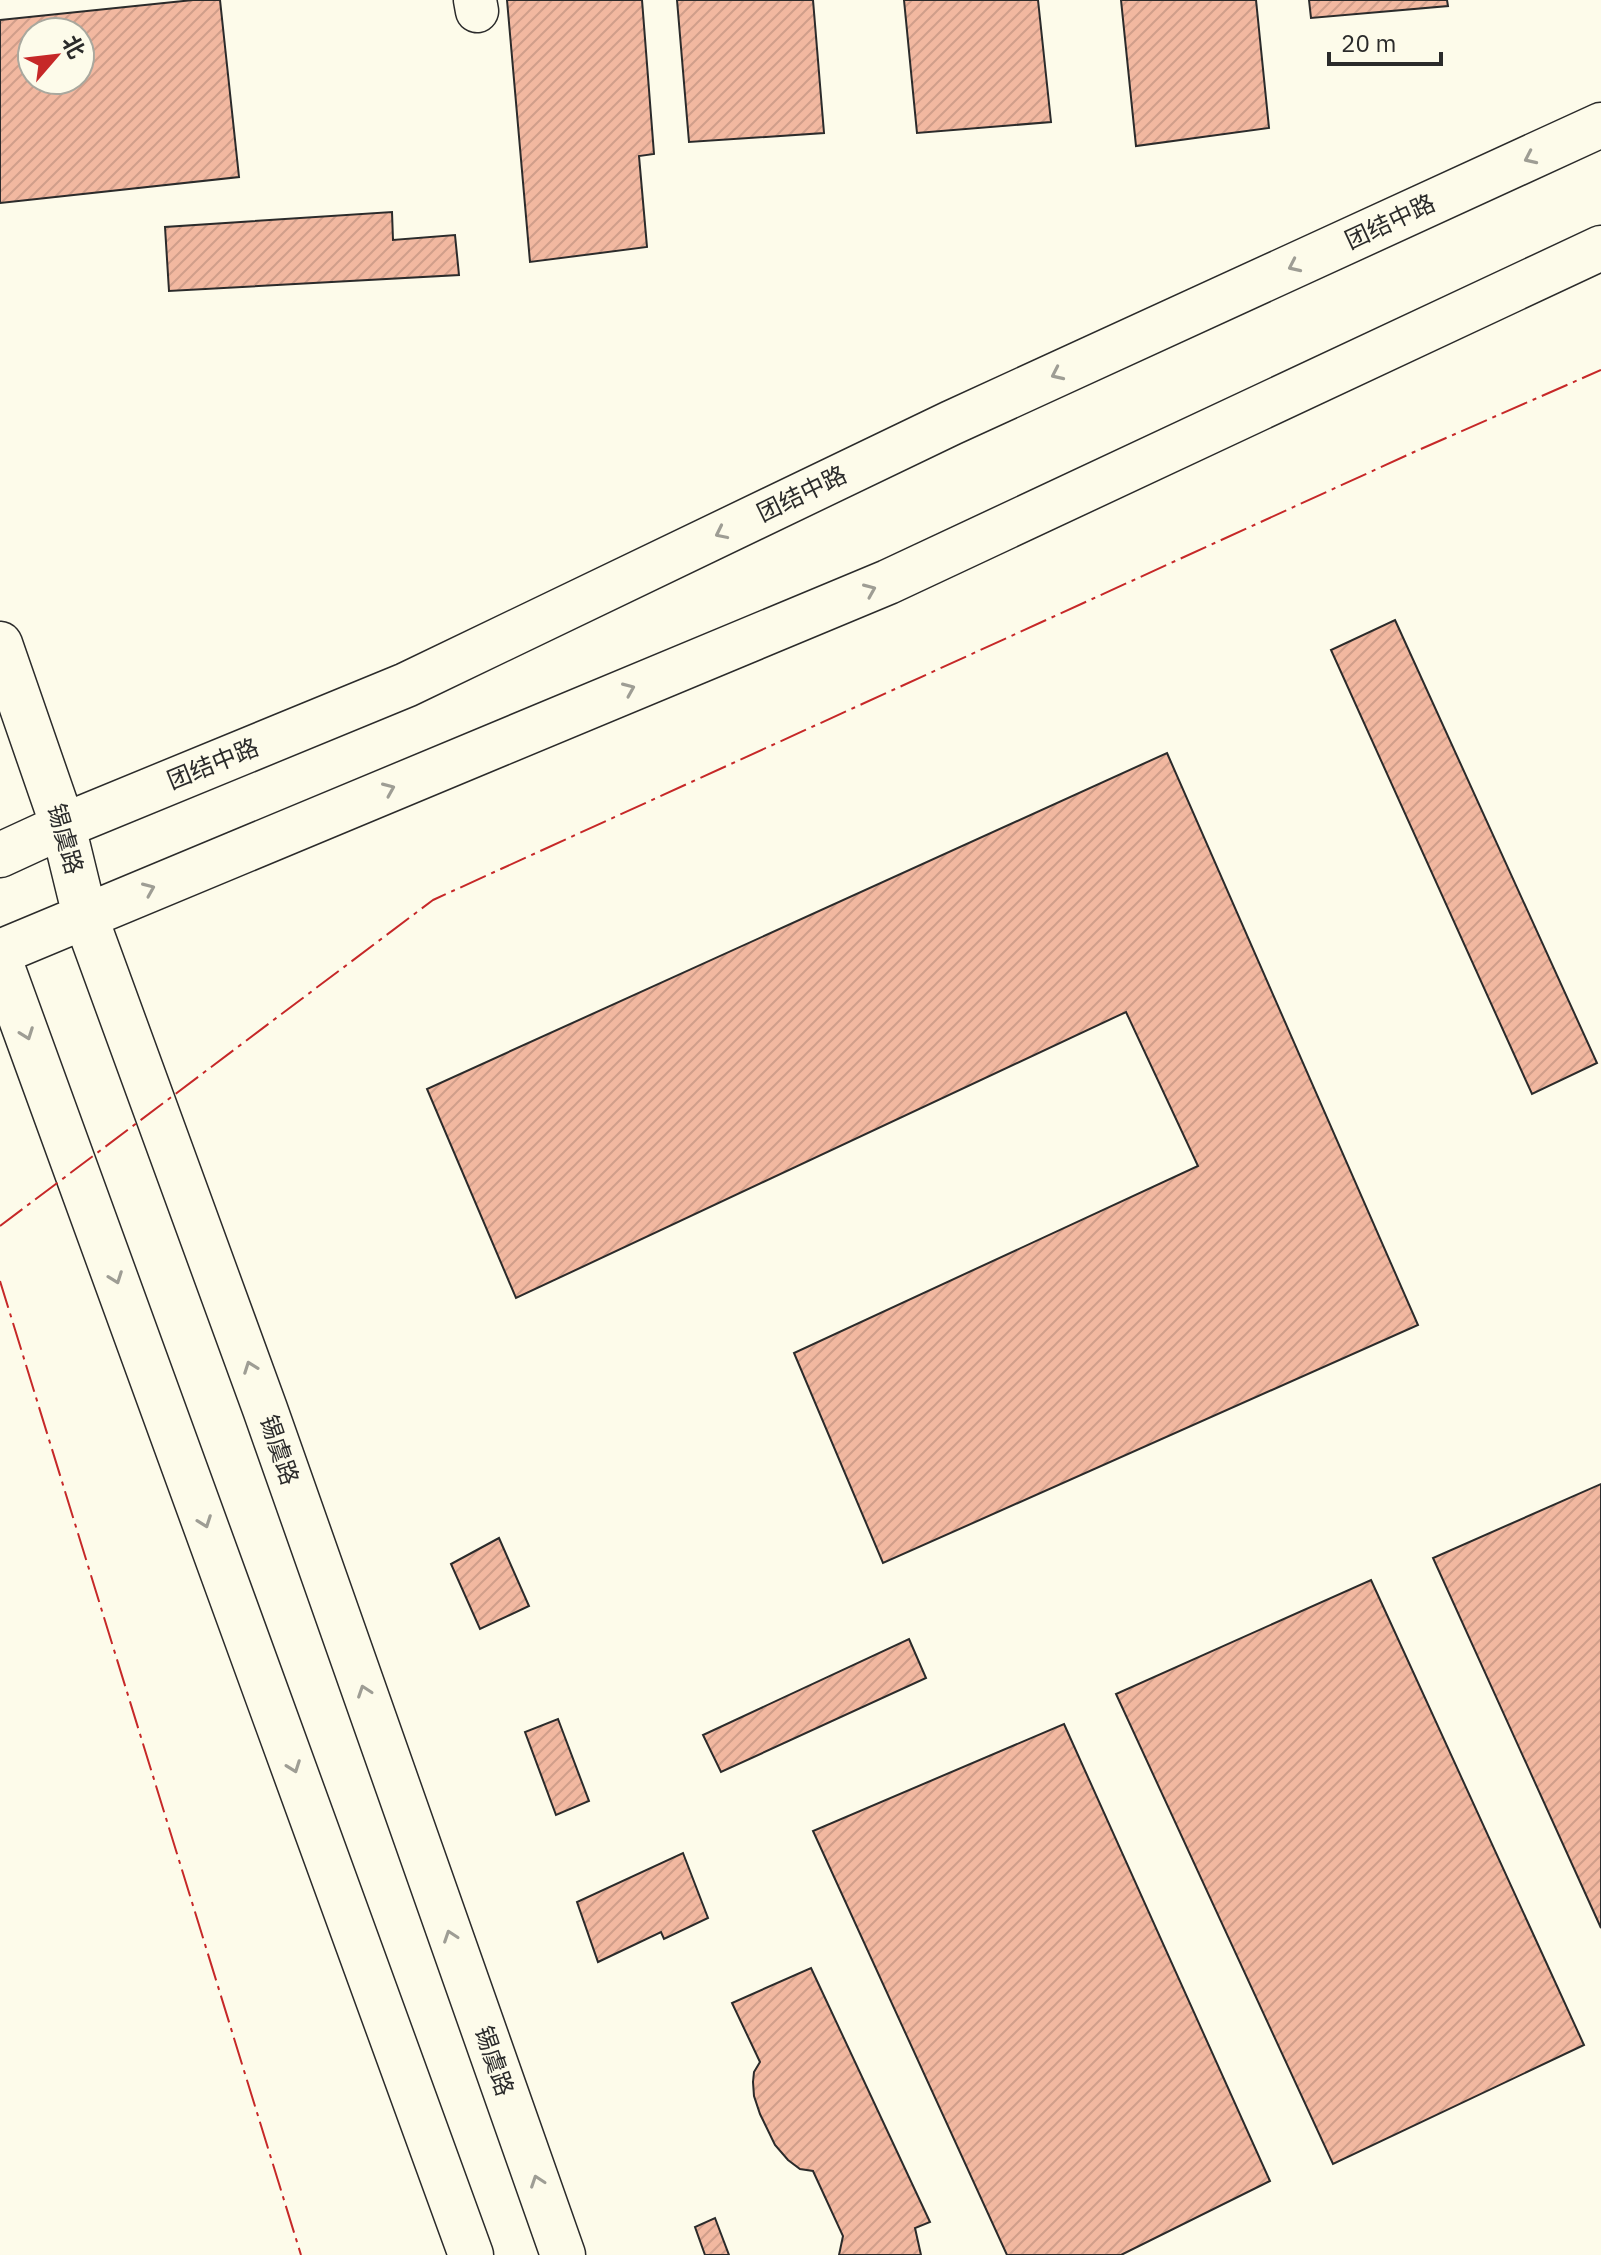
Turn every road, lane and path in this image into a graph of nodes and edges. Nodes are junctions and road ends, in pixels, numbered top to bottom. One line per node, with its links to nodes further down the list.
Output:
1 (1601, 125): 4 (main road, 团结中路, one-way to 4)
2 (1601, 248): 6 (main road, one-way to 2)
3 (0, 644): 4 (main road, 锡虞路)
4 (63, 826): 5 (main road, 团结中路); 6 (main road, 锡虞路)
5 (0, 855)
6 (85, 916): 7 (main road); 10 (main road, 锡虞路, one-way to 6)
7 (0, 952)
8 (0, 961): 9 (main road, one-way to 9)
9 (471, 2255)
10 (563, 2255)

